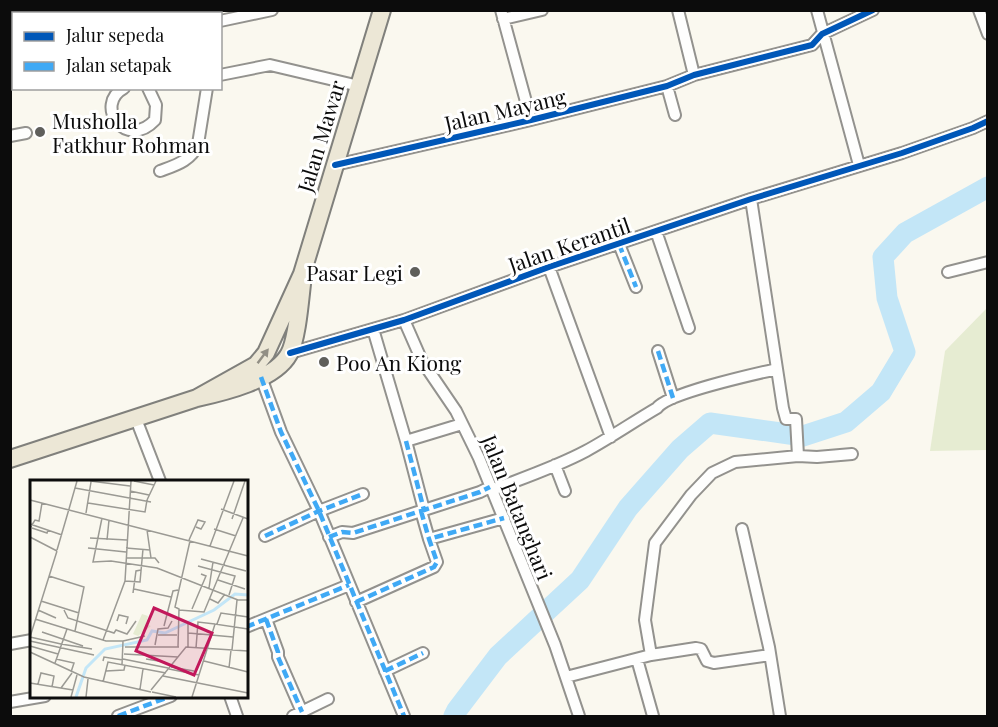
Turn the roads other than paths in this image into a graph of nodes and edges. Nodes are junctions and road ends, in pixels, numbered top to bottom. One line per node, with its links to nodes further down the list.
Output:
1 (272, 10): 9 (street)
2 (382, 10): 14 (main road, Jalan Mawar)
3 (542, 10): 8 (street)
4 (678, 10): 13 (street)
5 (817, 10): 10 (street)
6 (873, 10): 10 (street, Jalan Mayang)
7 (979, 10): 11 (street)
8 (502, 15): 20 (street)
9 (222, 21)
10 (822, 34): 13 (street, Jalan Mayang); 25 (street)
11 (987, 34)
12 (222, 75): 14 (street)
13 (694, 75): 15 (street, Jalan Mayang)
14 (358, 86): 24 (main road, Jalan Mawar)
15 (668, 86): 19 (street); 20 (street, Jalan Mayang)
16 (121, 90): 17 (street)
17 (149, 90)
18 (207, 90): 26 (street)
19 (675, 115)
20 (531, 120): 24 (street, Jalan Mayang)
21 (987, 121): 25 (street, Jalan Kerantil)
22 (26, 133): 23 (street)
23 (10, 136)
24 (335, 165): 33 (main road, Jalan Mawar)
25 (859, 165): 27 (street, Jalan Kerantil)
26 (160, 171)
27 (751, 199): 28 (street, Jalan Kerantil); 40 (street)
28 (656, 231): 29 (street, Jalan Kerantil); 36 (street)
29 (619, 244): 31 (street, Jalan Kerantil); 34 (street)
30 (987, 262): 32 (street)
31 (549, 267): 35 (street, Jalan Kerantil); 46 (street)
32 (948, 272)
33 (302, 274): 39 (main road, Jalan Mawar); 42 (main road, Jalan Mawar, one-way to 33)
34 (636, 287)
35 (404, 320): 37 (street, Jalan Kerantil); 45 (street, Jalan Batanghari)
36 (689, 328)
37 (374, 329): 39 (street, Jalan Kerantil); 47 (street)
38 (658, 351): 43 (street)
39 (290, 353): 41 (main road, Jalan Mawar)
40 (777, 369): 43 (street); 48 (street)
41 (261, 377): 42 (main road, Jalan Mawar); 56 (street)
42 (197, 398): 44 (main road, Jalan Mawar)
43 (673, 398): 46 (street)
44 (136, 419): 50 (main road, Jalan Mawar); 52 (street)
45 (462, 424): 47 (street); 53 (street, Jalan Batanghari)
46 (611, 437): 51 (street)
47 (406, 441): 57 (street)
48 (798, 453): 49 (street); 70 (street)
49 (852, 454)
50 (10, 459)
51 (555, 465): 53 (street); 54 (street)
52 (160, 480)
53 (491, 489): 57 (street); 58 (street, Jalan Batanghari)
54 (565, 491)
55 (363, 494): 56 (street)
56 (319, 511): 60 (street); 61 (street)
57 (422, 511): 61 (street); 62 (street)
58 (504, 518): 62 (street); 74 (street, Jalan Batanghari)
59 (742, 529): 71 (street)
60 (265, 536)
61 (329, 537): 63 (street)
62 (429, 539): 64 (street)
63 (349, 585): 64 (street); 65 (street)
64 (356, 602): 73 (street)
65 (266, 619): 66 (street); 81 (street)
66 (248, 626)
67 (30, 640): 68 (street)
68 (10, 644)
69 (423, 653): 73 (street)
70 (651, 655): 71 (street); 72 (street)
71 (770, 655): 87 (street)
72 (637, 659): 74 (street); 86 (street)
73 (385, 671): 84 (street)
74 (566, 677): 85 (street, Jalan Batanghari)
75 (39, 697): 80 (street)
76 (165, 697): 79 (street)
77 (230, 697): 83 (street)
78 (328, 699): 81 (street)
79 (142, 701): 82 (street)
80 (10, 702)
81 (297, 714)
82 (122, 716)
83 (237, 717)
84 (404, 717)
85 (579, 717)
86 (653, 717)
87 (780, 717)

